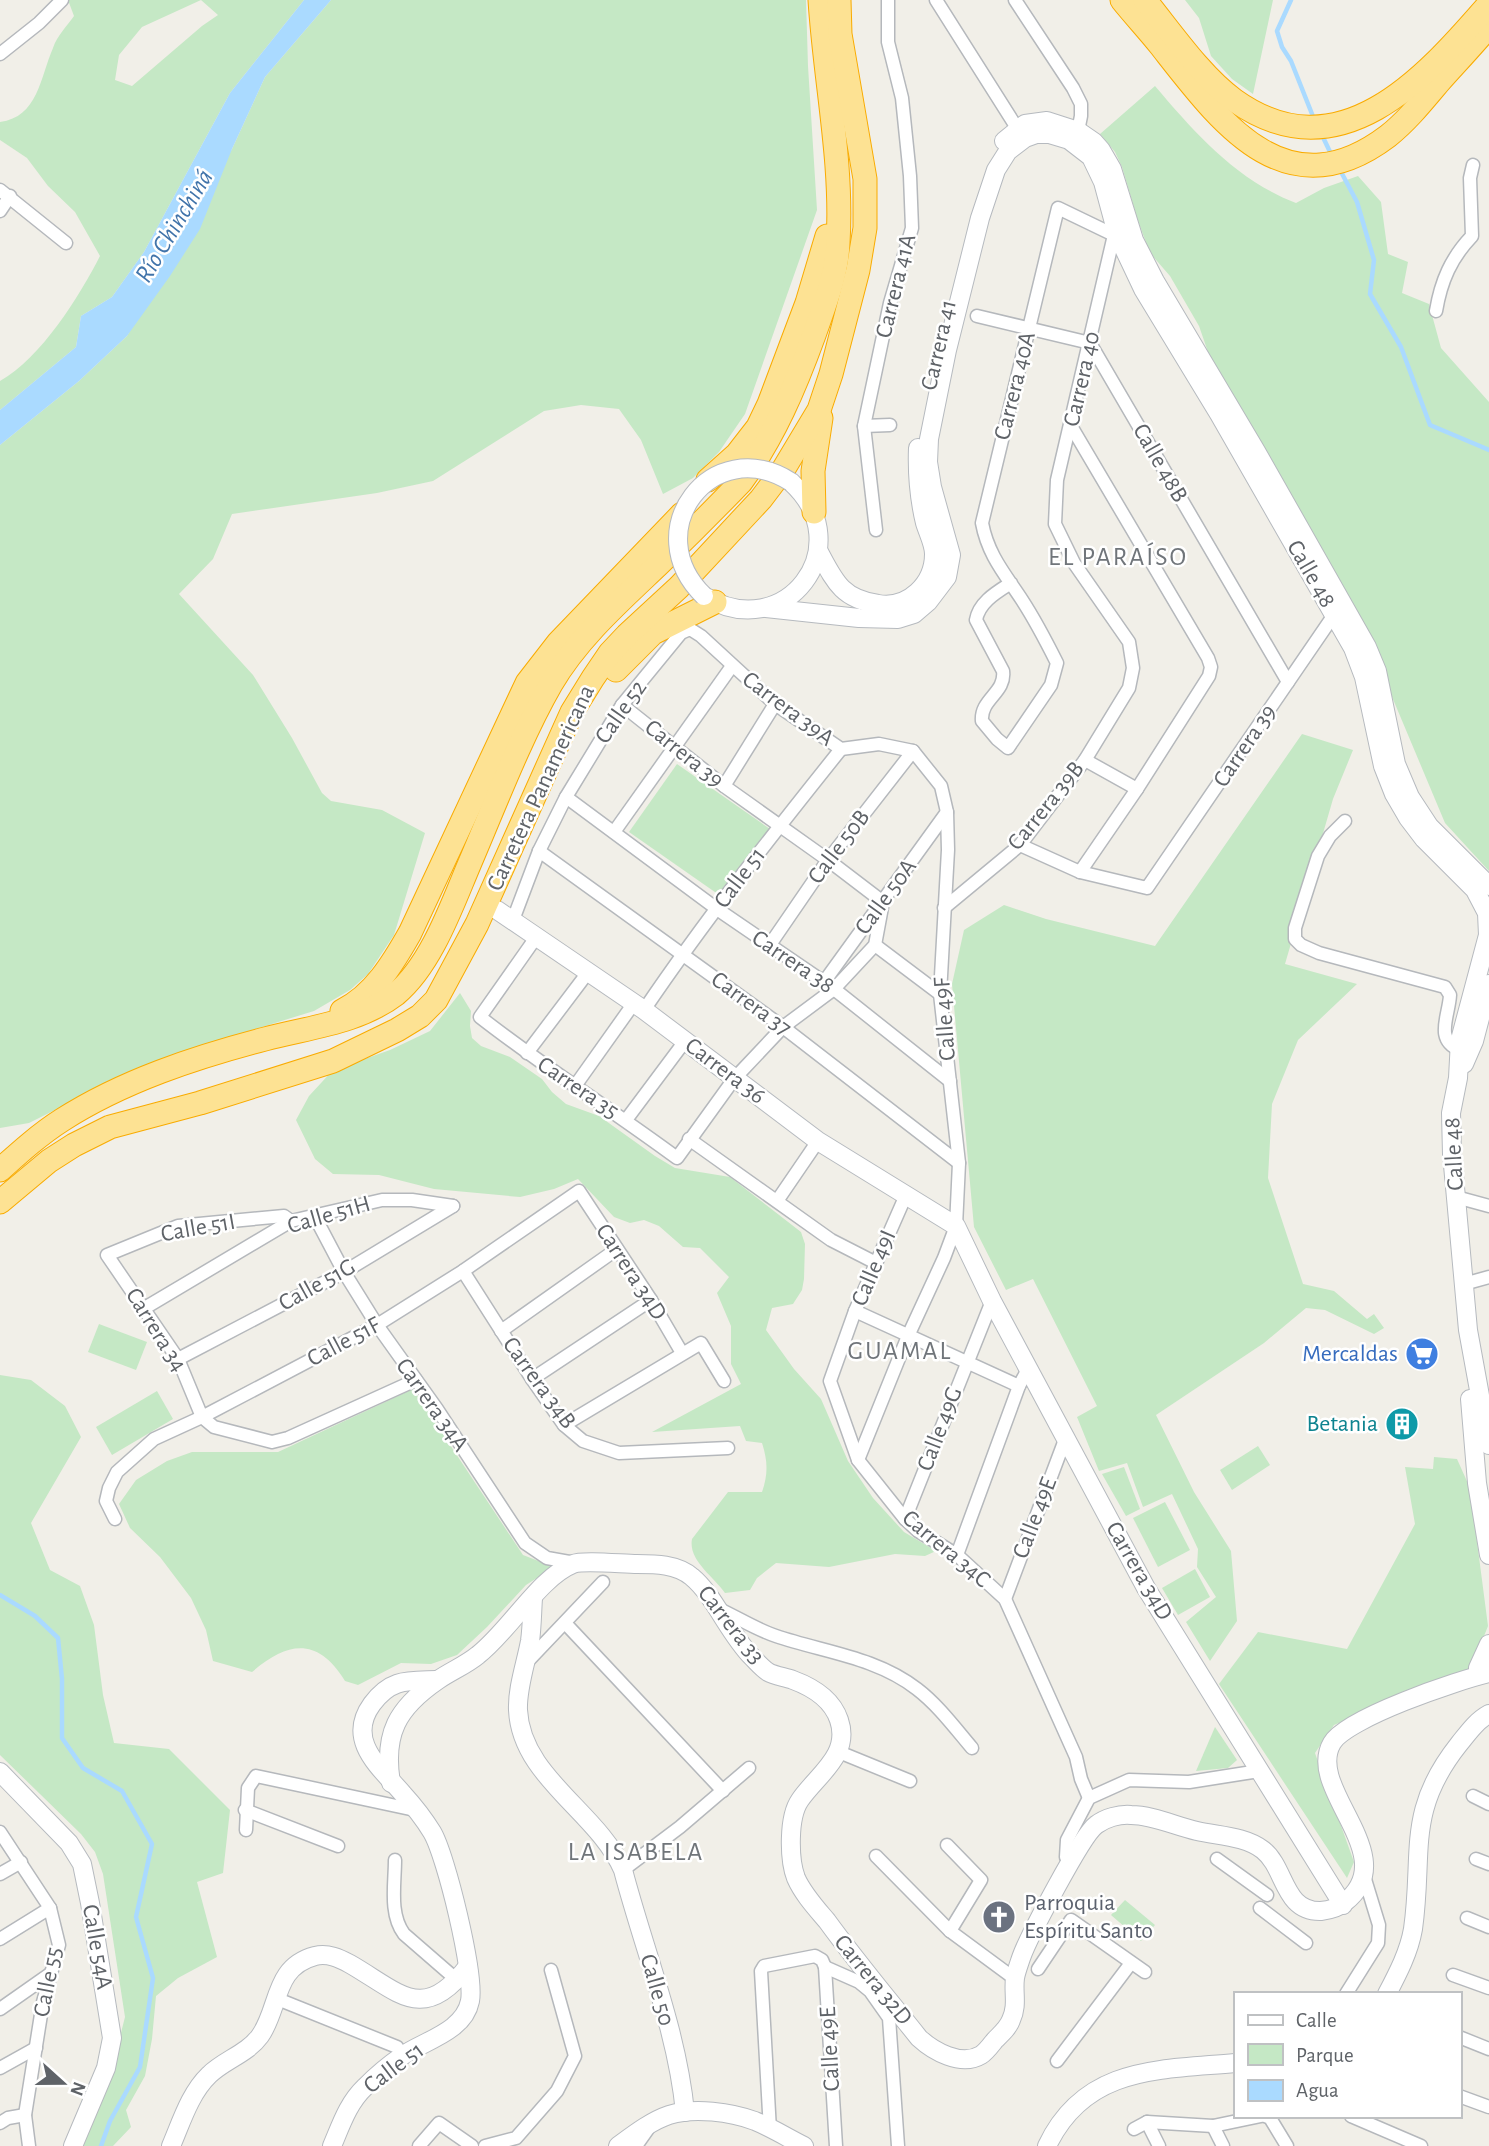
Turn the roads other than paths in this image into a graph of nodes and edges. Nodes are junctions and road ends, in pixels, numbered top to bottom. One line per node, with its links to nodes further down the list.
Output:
1 (62, 0): 11 (street)
2 (820, 0): 15 (highway, Carretera Panamericana)
3 (839, 0): 24 (highway, Carretera Panamericana)
4 (888, 0): 26 (street, Carrera 41A)
5 (936, 0): 13 (street)
6 (1015, 0): 12 (street)
7 (1122, 0): 10 (highway)
8 (1145, 0): 9 (highway)
9 (1489, 4)
10 (1489, 26)
11 (0, 54)
12 (1078, 131): 13 (street, Calle 48); 18 (street, Calle 48)
13 (1016, 136): 18 (street, Calle 48); 32 (street, Carrera 41); 35 (street, Carrera 41)
14 (1473, 165): 20 (street)
15 (837, 188): 28 (highway); 30 (highway, Carretera Panamericana)
16 (5, 193): 17 (street); 19 (street)
17 (0, 211)
18 (1120, 233): 22 (street, Carrera 40A); 23 (street, Carrera 40); 36 (street, Calle 48)
19 (66, 243)
20 (1436, 311)
21 (977, 316): 22 (street)
22 (1030, 329): 23 (street); 33 (street, Carrera 40A)
23 (1090, 343): 27 (street, Carrera 40); 39 (street, Calle 48B)
24 (831, 374): 29 (highway); 71 (highway, Carretera Panamericana)
25 (890, 425): 26 (street)
26 (864, 426): 31 (street, Carrera 41A)
27 (1071, 426): 40 (street, Carrera 40); 48 (street)
28 (708, 480): 29 (street, bridge); 30 (street, bridge)
29 (814, 512): 32 (street)
30 (690, 519): 34 (street, bridge); 75 (highway); 75 (highway, Carretera Panamericana)
31 (876, 530)
32 (818, 550): 35 (street)
33 (1011, 583): 33 (street, Carrera 40A)
34 (710, 599): 35 (street, Carrera 41); 62 (highway)
35 (766, 608)
36 (1338, 609): 39 (street, Carrera 39); 58 (street, Calle 48); 77 (street, Calle 48)
37 (690, 629): 38 (street, Carrera 39A); 42 (street, Calle 52)
38 (732, 666): 41 (street, Carrera 39A); 43 (street)
39 (1288, 682): 57 (street, Carrera 39)
40 (1129, 688): 46 (street, Carrera 39B)
41 (775, 704): 44 (street, Carrera 39A); 47 (street)
42 (622, 705): 43 (street, Carrera 39); 49 (street, Calle 52)
43 (674, 745): 47 (street, Carrera 39); 53 (street)
44 (841, 749): 45 (street, Carrera 39A); 52 (street, Calle 51)
45 (913, 751): 50 (street); 56 (street, Calle 50B)
46 (1085, 760): 48 (street); 54 (street, Carrera 39B)
47 (724, 786): 52 (street, Carrera 39)
48 (1137, 789): 57 (street)
49 (566, 797): 53 (street, Carrera 38); 55 (street, Calle 52)
50 (947, 812): 59 (street, Calle 50A); 60 (street, Calle 49F)
51 (1345, 821): 77 (street)
52 (779, 826): 56 (street, Carrera 39); 61 (street, Calle 51)
53 (614, 832): 61 (street, Carrera 38)
54 (1020, 845): 57 (street); 60 (street, Carrera 39B)
55 (539, 850): 62 (street, Calle 52); 66 (street, Carrera 37)
56 (828, 860): 59 (street, Carrera 39); 65 (street, Calle 50B)
57 (1080, 873)
58 (1489, 886)
59 (883, 902): 64 (street); 69 (street, Calle 50A)
60 (944, 908): 70 (street, Calle 49F)
61 (717, 909): 65 (street, Carrera 38); 66 (street, Calle 51)
62 (505, 915): 63 (street, Carrera 36); 71 (highway)
63 (537, 936): 67 (street, Carrera 36); 78 (street, Carrera 35)
64 (875, 945): 69 (street); 70 (street)
65 (769, 946): 69 (street, Carrera 38)
66 (682, 955): 73 (street, Calle 51); 74 (street, Carrera 37)
67 (589, 971): 73 (street, Carrera 36); 78 (street)
68 (1489, 984): 72 (street, Calle 48)
69 (829, 985): 74 (street, Calle 50A); 81 (street, Carrera 38)
70 (940, 994): 81 (street, Calle 49F)
71 (436, 1000): 93 (highway, Carretera Panamericana)
72 (1486, 1006): 79 (street, Calle 48)
73 (639, 1007): 76 (street, Carrera 36); 82 (street, Calle 51)
74 (783, 1027): 80 (street, Calle 50A); 87 (street, Carrera 37)
75 (267, 1038): 88 (highway, Carretera Panamericana)
76 (685, 1041): 80 (street, Carrera 36); 83 (street)
77 (1460, 1050): 79 (street, Calle 48)
78 (527, 1053): 82 (street, Carrera 35)
79 (1458, 1078): 91 (street, Calle 48)
80 (734, 1079): 84 (street, Calle 50A); 85 (street, Carrera 36)
81 (950, 1081): 87 (street, Calle 49F)
82 (575, 1086): 83 (street, Carrera 35)
83 (626, 1120): 86 (street, Carrera 35)
84 (689, 1139): 86 (street, Calle 50A); 92 (street)
85 (818, 1141): 90 (street, Carrera 36); 92 (street)
86 (677, 1158)
87 (959, 1163): 98 (street, Calle 49F)
88 (0, 1170)
89 (579, 1191): 100 (street, Carrera 34D); 103 (street, Calle 51F)
90 (906, 1195): 98 (street, Carrera 36); 102 (street, Calle 49I)
91 (1456, 1198): 95 (street); 99 (street, Calle 48)
92 (777, 1201): 102 (street)
93 (0, 1202)
94 (453, 1206): 96 (street, Calle 51H); 104 (street, Calle 51G)
95 (1489, 1206)
96 (315, 1217): 97 (street, Calle 51H); 104 (street, Carrera 34A)
97 (291, 1221): 101 (street, Calle 51I); 108 (street, Calle 51H)
98 (956, 1226): 107 (street, Carrera 34D); 112 (street, Calle 49F)
99 (1460, 1231): 105 (street, Calle 48); 126 (street, Calle 48)
100 (617, 1249): 106 (street, Carrera 34D); 111 (street)
101 (107, 1255): 108 (street, Carrera 34)
102 (876, 1263): 109 (street, Calle 49I)
103 (463, 1271): 110 (street, Calle 51F); 111 (street, Carrera 34B)
104 (344, 1272): 110 (street, Carrera 34A); 114 (street, Calle 51G)
105 (1480, 1280): 122 (street, Calle 48)
106 (651, 1300): 113 (street, Carrera 34D); 117 (street)
107 (992, 1301): 115 (street, Calle 49G); 116 (street, Carrera 34D)
108 (143, 1309): 114 (street, Carrera 34)
109 (855, 1311): 112 (street); 120 (street, Calle 49I)
110 (377, 1325): 118 (street, Carrera 34A); 123 (street, Calle 51F)
111 (500, 1331): 117 (street, Carrera 34B)
112 (908, 1336): 115 (street); 128 (street, Calle 49F)
113 (682, 1353): 119 (street); 124 (street)
114 (178, 1359): 123 (street, Carrera 34)
115 (965, 1363): 121 (street); 130 (street, Calle 49G)
116 (1028, 1369): 121 (street); 125 (street, Carrera 34D)
117 (532, 1379): 124 (street, Carrera 34B)
118 (416, 1380): 123 (street); 133 (street, Carrera 34A)
119 (724, 1381)
120 (830, 1381): 128 (street, Carrera 34C)
121 (1019, 1386): 131 (street)
122 (1489, 1394)
123 (202, 1417): 129 (street, Calle 51F)
124 (565, 1425): 127 (street, Carrera 34B)
125 (1066, 1437): 136 (street, Calle 49E); 150 (street, Carrera 34D)
126 (1485, 1443): 132 (street, Calle 48)
127 (728, 1448)
128 (858, 1460): 130 (street, Carrera 34C)
129 (115, 1519)
130 (905, 1519): 131 (street, Carrera 34C)
131 (957, 1555): 136 (street, Carrera 34C)
132 (1489, 1555)
133 (575, 1563): 135 (street); 137 (street, Carrera 33)
134 (603, 1582): 138 (street)
135 (533, 1598): 140 (street, Calle 50); 142 (street)
136 (1005, 1599): 156 (street, Carrera 34C)
137 (715, 1607): 147 (street); 148 (street, Carrera 33)
138 (565, 1623): 140 (street); 154 (street)
139 (1489, 1644): 141 (street)
140 (526, 1663): 171 (street, Calle 50)
141 (1480, 1670): 173 (street)
142 (437, 1680): 143 (street); 145 (street)
143 (368, 1710): 145 (street); 146 (street)
144 (1486, 1714): 195 (street)
145 (393, 1731): 146 (street); 153 (street)
146 (363, 1733): 153 (street)
147 (972, 1748)
148 (839, 1752): 152 (street); 191 (street, Carrera 32D)
149 (749, 1768): 154 (street)
150 (1259, 1771): 156 (street); 175 (street, Carrera 34D)
151 (0, 1772): 218 (street, Calle 54A)
152 (910, 1781)
153 (391, 1783): 159 (street)
154 (723, 1791): 171 (street)
155 (1473, 1796): 157 (street)
156 (1089, 1798): 169 (street)
157 (1489, 1804)
158 (246, 1810): 159 (street); 160 (street); 163 (street)
159 (415, 1810): 188 (street)
160 (246, 1830)
161 (0, 1832): 168 (street, Calle 55)
162 (947, 1844): 180 (street)
163 (338, 1846)
164 (876, 1856): 180 (street)
165 (1476, 1858): 170 (street)
166 (1217, 1859): 174 (street)
167 (396, 1860): 188 (street)
168 (21, 1862): 172 (street); 176 (street, Calle 55)
169 (1071, 1863): 175 (street); 191 (street)
170 (1489, 1864)
171 (623, 1870): 206 (street, Calle 50)
172 (0, 1874)
173 (1364, 1876): 175 (street); 194 (street)
174 (1268, 1895)
175 (1343, 1905)
176 (50, 1908): 181 (street); 189 (street, Calle 55)
177 (1260, 1908): 182 (street)
178 (1467, 1919): 179 (street)
179 (1489, 1927)
180 (950, 1931): 191 (street)
181 (0, 1939)
182 (1306, 1943)
183 (1131, 1963): 185 (street); 187 (street); 201 (street)
184 (825, 1968): 216 (street); 227 (street, Calle 49E); 228 (street)
185 (1038, 1969)
186 (551, 1970): 223 (street)
187 (1145, 1972)
188 (462, 1973): 193 (street); 200 (street, Calle 51)
189 (50, 1974): 196 (street); 198 (street, Calle 55)
190 (1453, 1975): 192 (street)
191 (1015, 1979)
192 (1489, 1988)
193 (278, 1991): 200 (street); 219 (street)
194 (1347, 1992)
195 (1388, 1992)
196 (0, 2009)
197 (1461, 2039): 199 (street)
198 (36, 2048): 203 (street); 207 (street, Calle 55)
199 (1489, 2049)
200 (402, 2056): 220 (street, Calle 51)
201 (1058, 2061)
202 (1234, 2063): 229 (street)
203 (0, 2068)
204 (1461, 2097): 205 (street)
205 (1489, 2107)
206 (685, 2112): 213 (street); 216 (street)
207 (25, 2115): 212 (street); 217 (street, Calle 55)
208 (1260, 2118): 214 (street)
209 (1267, 2118): 232 (street)
210 (1356, 2118): 233 (street)
211 (1147, 2122): 214 (street); 215 (street); 230 (street)
212 (0, 2123)
213 (653, 2123): 224 (street); 225 (street)
214 (1213, 2126): 231 (street)
215 (1134, 2129)
216 (770, 2130): 226 (street)
217 (29, 2146)
218 (73, 2146)
219 (171, 2146)
220 (332, 2146)
221 (419, 2146): 222 (street)
222 (472, 2146)
223 (485, 2146)
224 (618, 2146)
225 (636, 2146)
226 (804, 2146)
227 (836, 2146)
228 (898, 2146)
229 (1047, 2146)
230 (1160, 2146)
231 (1223, 2146)
232 (1287, 2146)
233 (1421, 2146)

